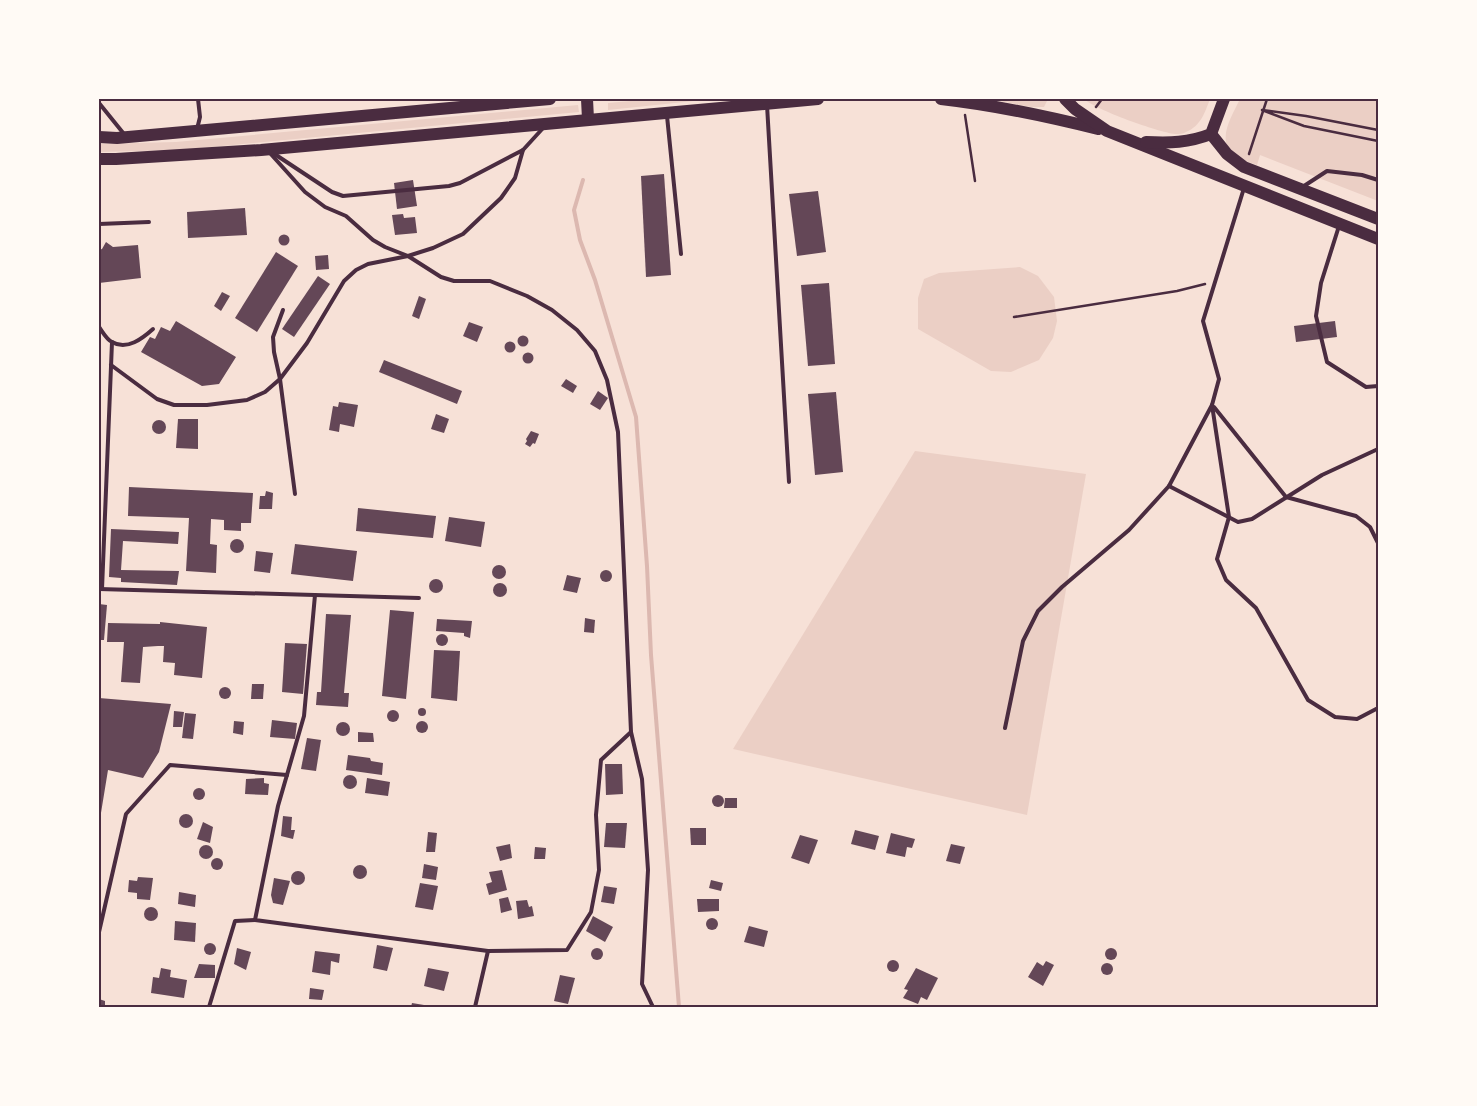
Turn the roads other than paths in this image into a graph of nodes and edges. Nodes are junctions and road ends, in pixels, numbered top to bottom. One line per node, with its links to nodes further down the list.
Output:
1 (198, 99): 13 (lane)
2 (550, 99): 13 (highway)
3 (587, 99): 11 (highway)
4 (818, 99): 9 (highway)
5 (941, 99): 14 (highway)
6 (1066, 99): 14 (highway)
7 (1224, 99): 15 (highway)
8 (99, 103): 17 (lane)
9 (767, 103): 10 (highway); 41 (lane)
10 (666, 112): 11 (highway); 30 (lane)
11 (588, 118): 12 (highway)
12 (549, 122): 19 (highway); 20 (lane)
13 (196, 131): 17 (highway)
14 (1107, 131): 18 (highway)
15 (1211, 134): 18 (highway); 24 (highway)
16 (99, 137): 17 (highway)
17 (127, 137)
18 (1139, 142): 23 (highway)
19 (267, 149): 20 (lane); 21 (highway); 31 (lane)
20 (523, 150): 31 (lane)
21 (99, 159)
22 (1378, 180): 24 (lane)
23 (1245, 186): 28 (highway); 39 (lane)
24 (1300, 189): 25 (highway)
25 (1378, 219)
26 (150, 222): 27 (lane)
27 (99, 224)
28 (1339, 224): 29 (highway); 38 (lane)
29 (1378, 239)
30 (681, 254)
31 (408, 256): 37 (lane); 52 (lane)
32 (283, 310): 37 (lane)
33 (99, 327): 35 (lane)
34 (153, 329): 35 (lane)
35 (112, 342): 36 (lane)
36 (111, 365): 37 (lane); 47 (lane)
37 (280, 379): 43 (lane)
38 (1378, 386)
39 (1212, 405): 42 (lane); 44 (lane); 45 (lane)
40 (1378, 449): 44 (lane)
41 (789, 482)
42 (1169, 486): 45 (lane); 51 (lane)
43 (295, 494)
44 (1286, 497): 45 (lane); 46 (lane)
45 (1229, 517): 50 (lane)
46 (1378, 543)
47 (100, 589): 48 (lane)
48 (315, 595): 49 (lane); 53 (lane)
49 (419, 598)
50 (1378, 708)
51 (1005, 728)
52 (631, 732): 56 (lane); 59 (lane)
53 (287, 775): 54 (lane); 55 (lane)
54 (255, 920): 56 (lane); 57 (lane)
55 (99, 932)
56 (488, 951): 58 (lane)
57 (209, 1007)
58 (475, 1007)
59 (654, 1007)

